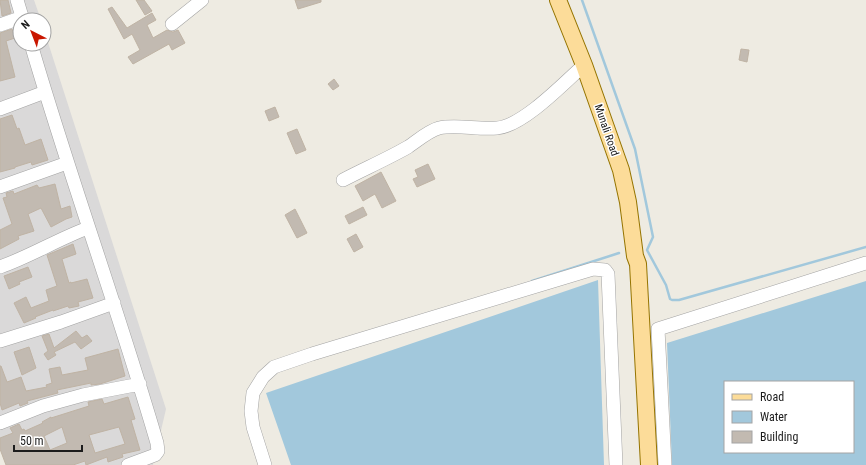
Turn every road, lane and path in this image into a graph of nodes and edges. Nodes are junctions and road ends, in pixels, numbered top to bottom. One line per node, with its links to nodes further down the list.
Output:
1 (17, 0): 5 (street)
2 (202, 0): 7 (street)
3 (558, 0): 10 (main road, Munali Road)
4 (567, 0): 18 (main road, Munali Road)
5 (21, 12)
6 (12, 21): 8 (street)
7 (172, 24)
8 (0, 25)
9 (33, 52): 11 (street)
10 (584, 65): 14 (street); 18 (main road, Munali Road)
11 (45, 92): 12 (street); 13 (street)
12 (0, 109)
13 (67, 163): 15 (street); 16 (street)
14 (343, 180)
15 (0, 187)
16 (88, 228): 19 (street); 20 (street)
17 (866, 263): 30 (street)
18 (638, 264): 29 (main road, Munali Road)
19 (0, 267)
20 (114, 303): 21 (street); 22 (street)
21 (0, 341)
22 (140, 384): 23 (street); 24 (street)
23 (0, 423)
24 (158, 451): 25 (street); 26 (street)
25 (128, 465)
26 (161, 465)
27 (265, 465): 28 (street)
28 (616, 465)
29 (649, 465)
30 (665, 465)

